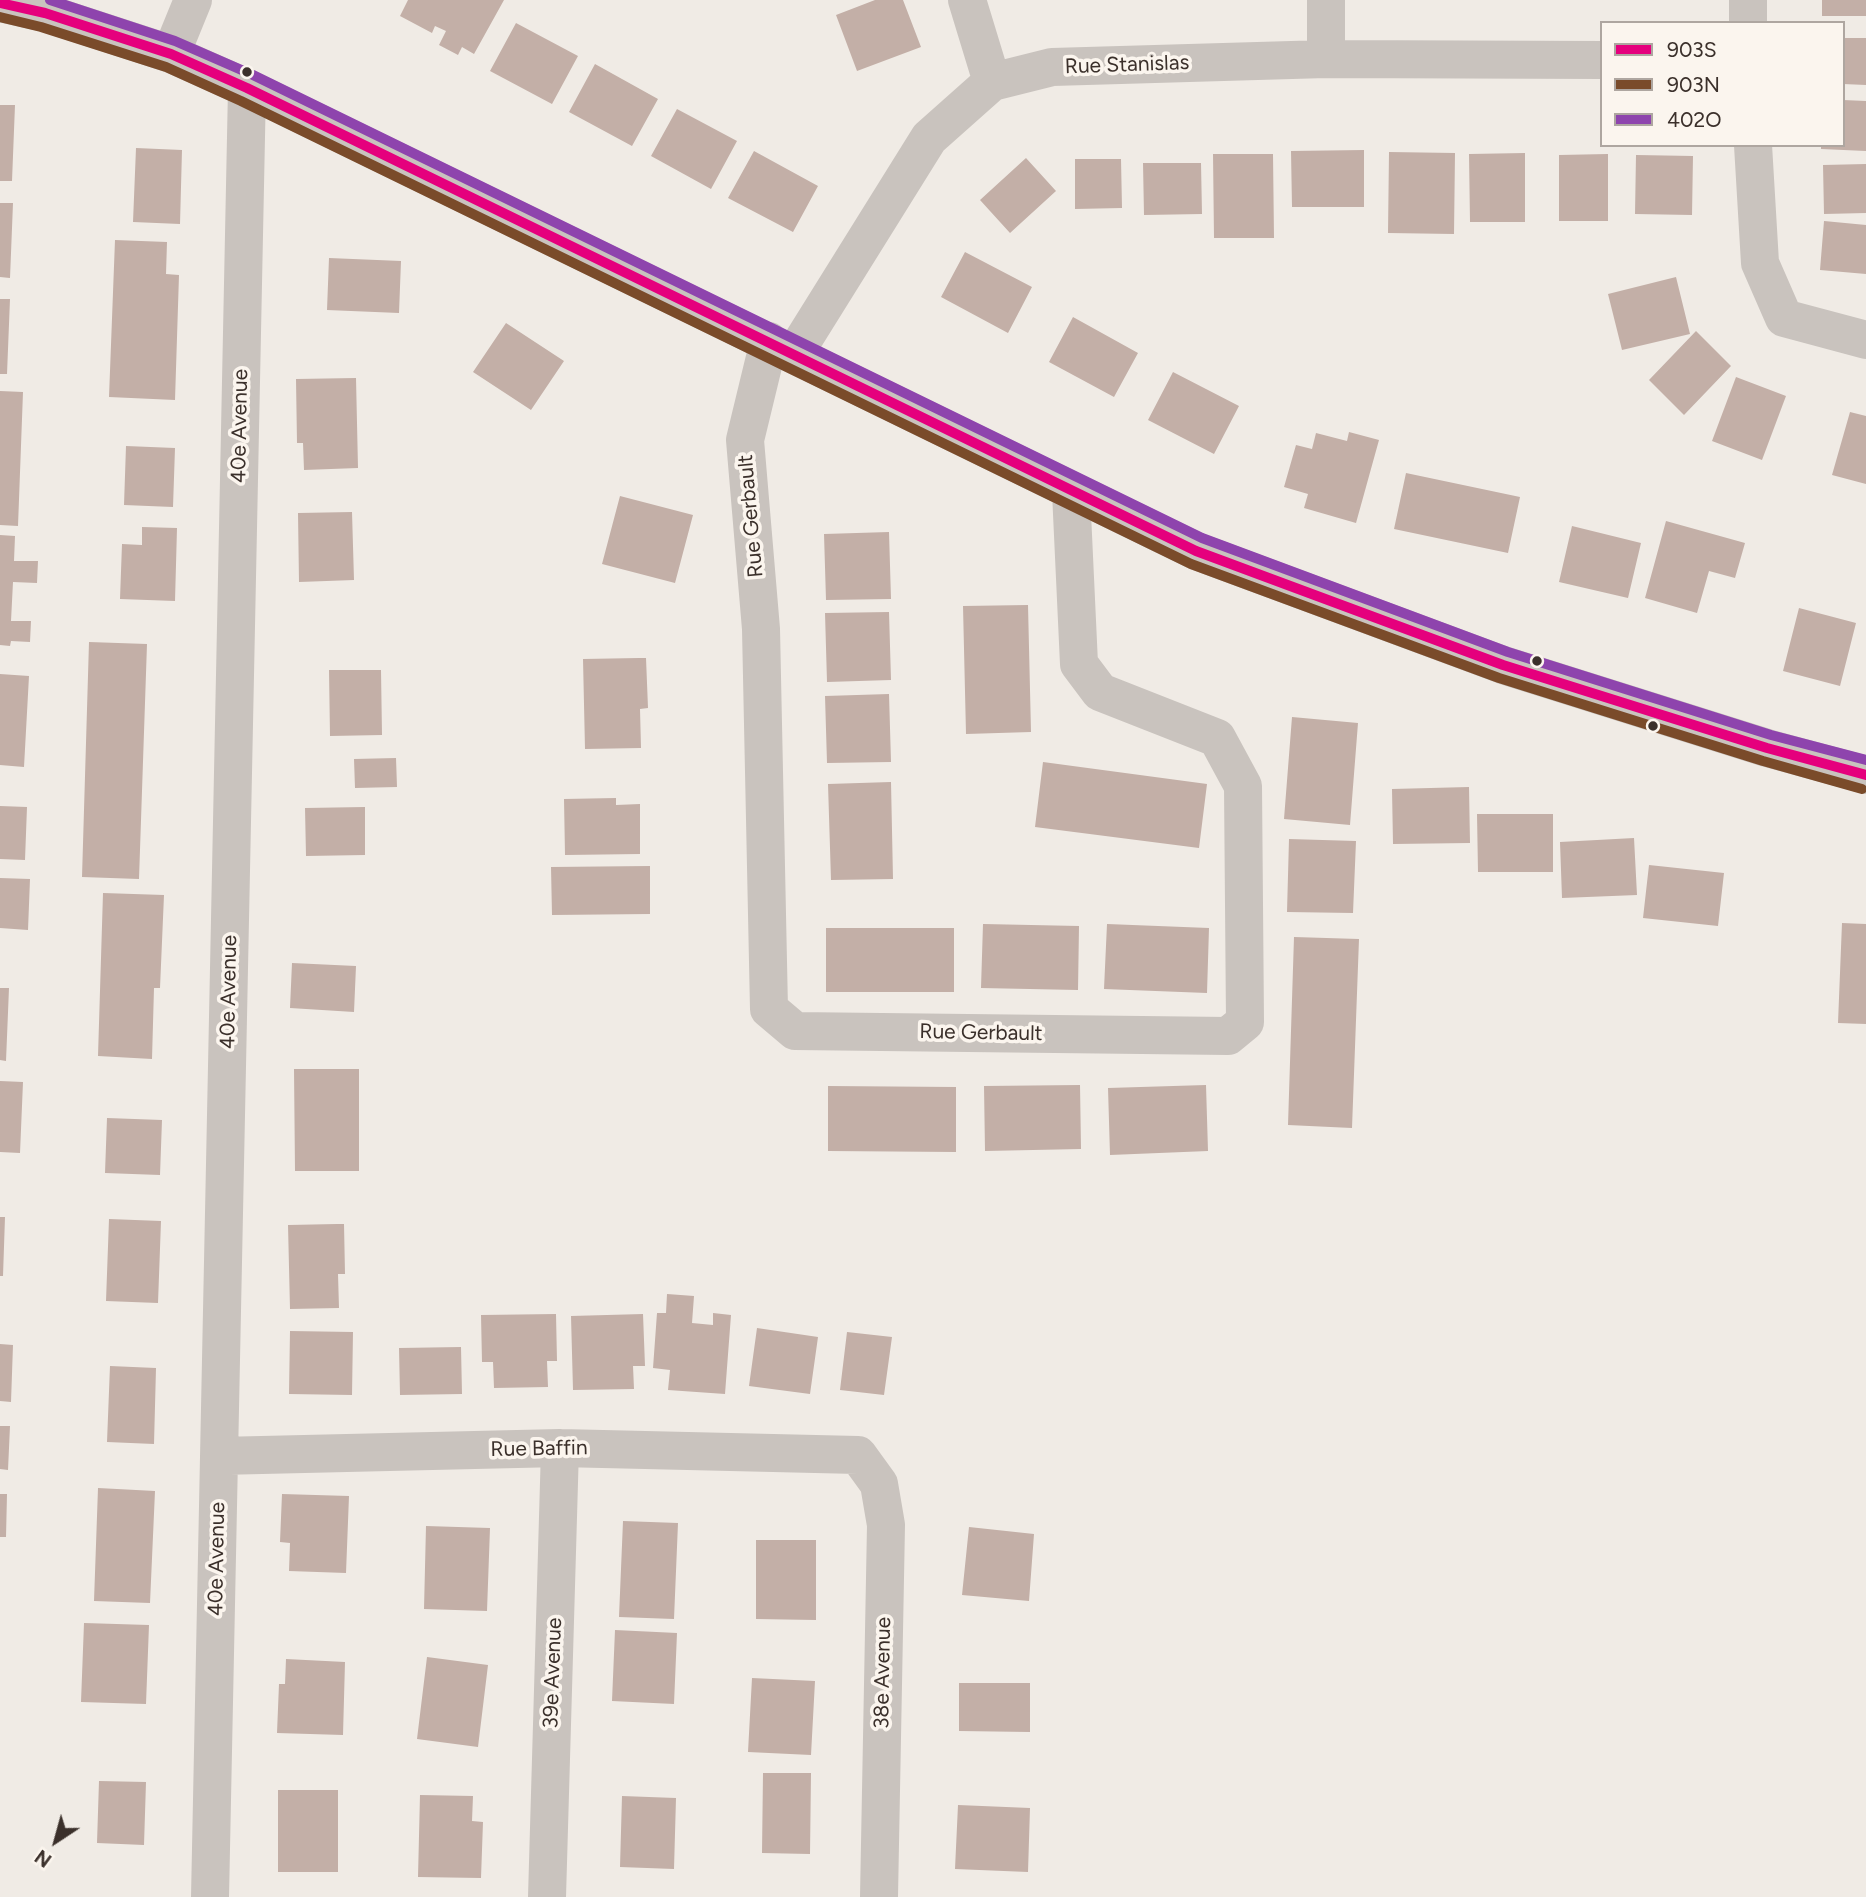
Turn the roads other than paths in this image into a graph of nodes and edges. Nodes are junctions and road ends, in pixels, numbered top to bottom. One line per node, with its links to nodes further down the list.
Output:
1 (193, 0): 7 (street)
2 (967, 0): 10 (street)
3 (1326, 0): 8 (street)
4 (1748, 0): 6 (street)
5 (0, 3): 7 (street)
6 (1748, 21)
7 (171, 54): 11 (street)
8 (1326, 59): 9 (street, Rue Stanislas); 10 (street, Rue Stanislas)
9 (1600, 60)
10 (992, 82): 14 (street, Rue Stanislas)
11 (247, 88): 14 (street); 19 (street, 40e Avenue)
12 (1753, 147): 13 (street)
13 (1866, 340)
14 (782, 347): 15 (street); 15 (street, Rue Gerbault)
15 (1071, 492): 16 (street)
16 (1866, 775)
17 (559, 1448): 18 (street, Rue Baffin); 19 (street, Rue Baffin); 21 (street, 39e Avenue)
18 (858, 1455): 22 (street, 38e Avenue)
19 (219, 1456): 20 (street, 40e Avenue)
20 (210, 1897)
21 (547, 1897)
22 (879, 1897)

